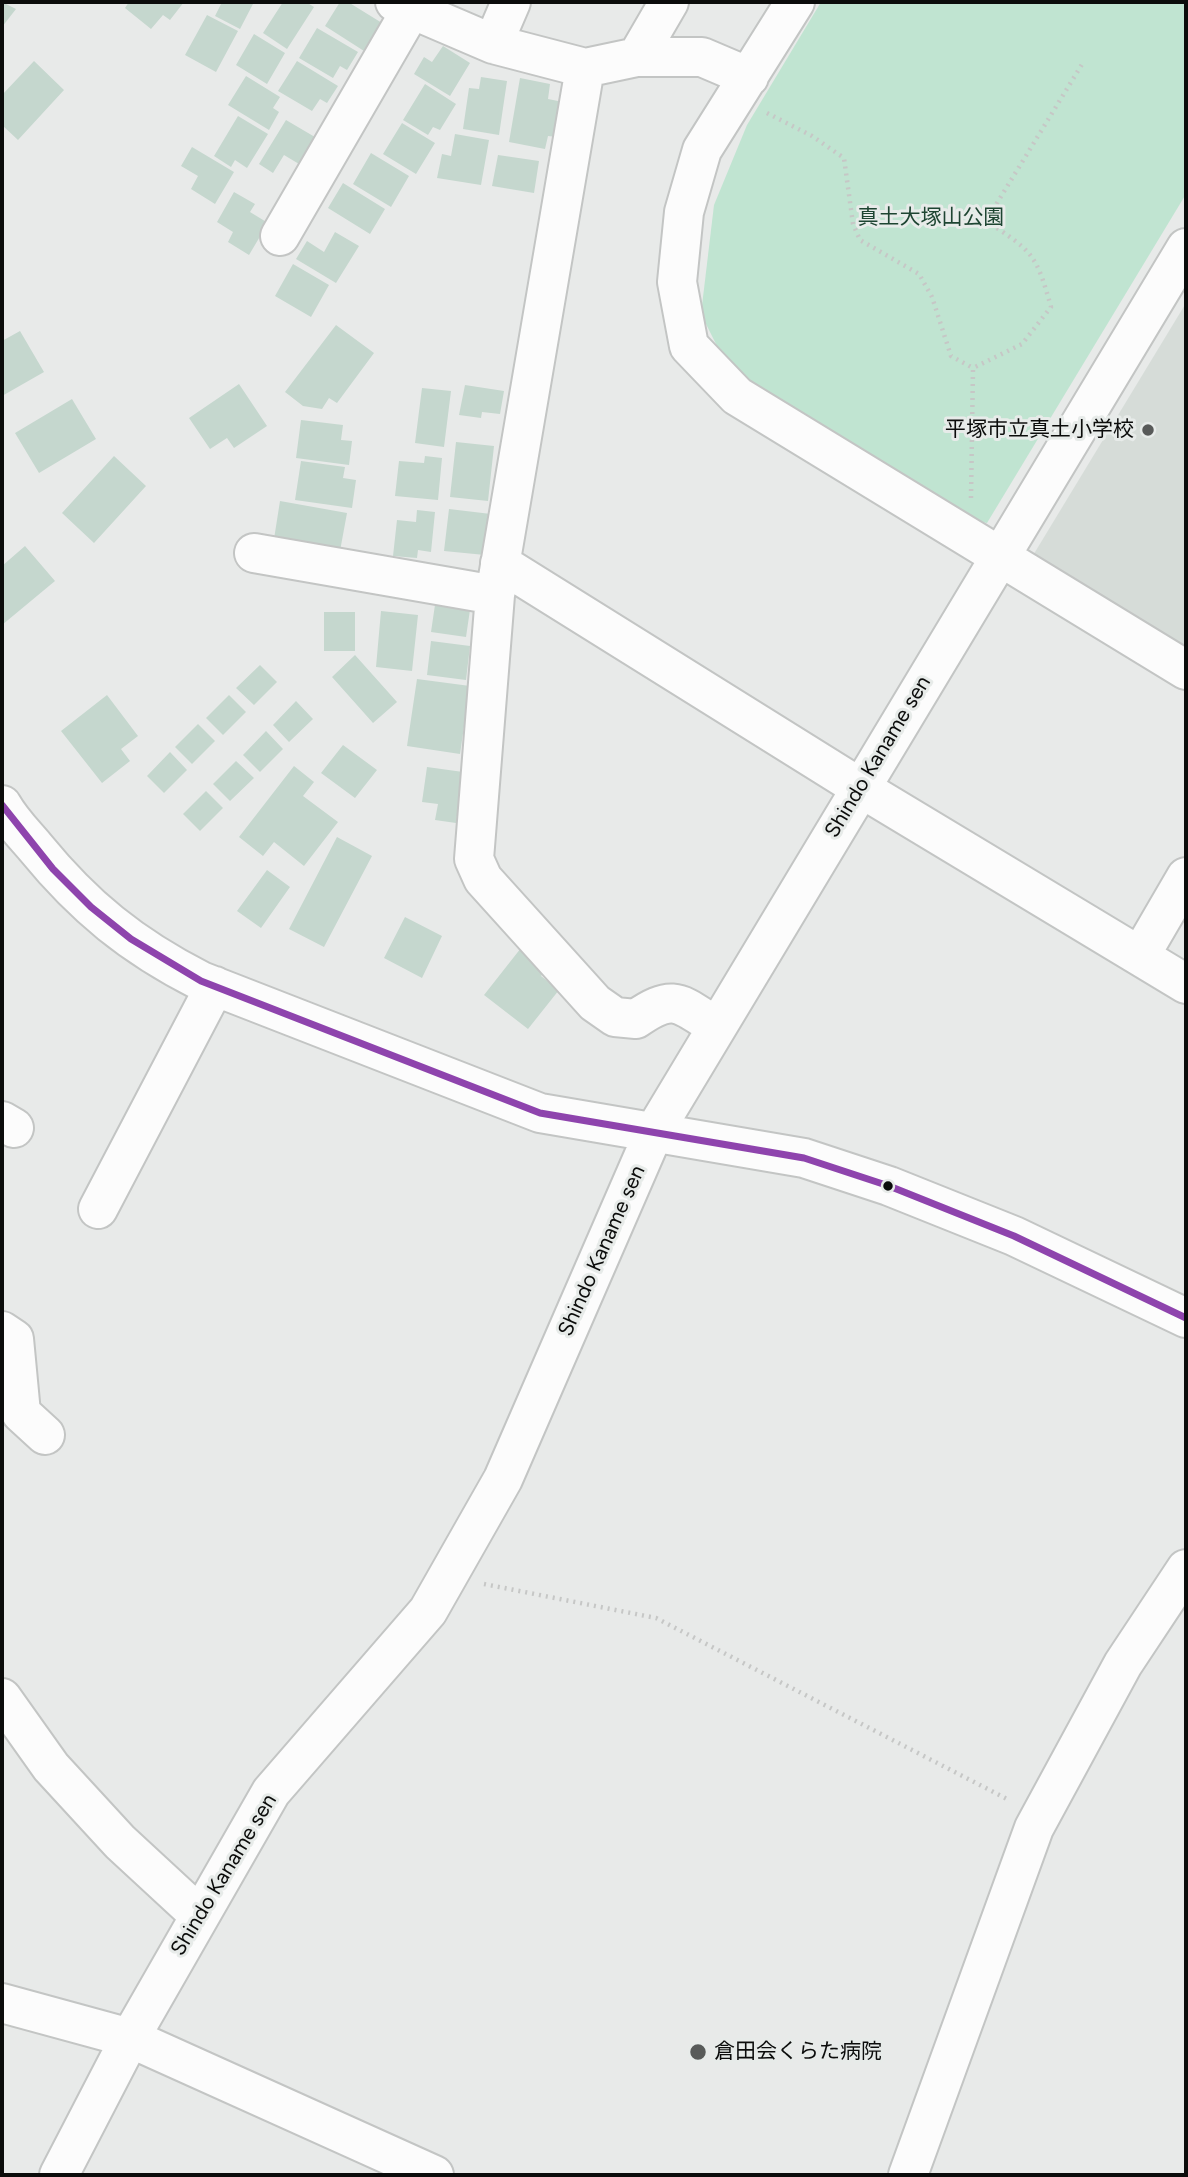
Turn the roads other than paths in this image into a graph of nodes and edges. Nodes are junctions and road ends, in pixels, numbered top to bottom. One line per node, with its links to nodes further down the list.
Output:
1 (511, 2): 5 (street)
2 (669, 2): 6 (street)
3 (795, 2): 8 (street)
4 (403, 6): 5 (street); 9 (street)
5 (493, 44): 7 (street)
6 (637, 57): 7 (street); 8 (street)
7 (585, 68): 13 (street)
8 (749, 77): 12 (street)
9 (280, 236)
10 (1186, 248): 12 (street, Shindo Kaname sen)
11 (254, 553): 13 (street)
12 (999, 554): 14 (street); 15 (street, Shindo Kaname sen)
13 (497, 579): 15 (street); 21 (street)
14 (1186, 670)
15 (859, 787): 18 (street); 21 (street, Shindo Kaname sen)
16 (2, 806): 20 (street)
17 (1186, 877): 18 (street)
18 (1140, 956): 19 (street)
19 (1186, 984)
20 (215, 986): 22 (street); 23 (street)
21 (717, 1027): 22 (street, Shindo Kaname sen)
22 (654, 1132): 24 (street); 29 (street, Shindo Kaname sen)
23 (97, 1209)
24 (1186, 1318)
25 (2, 1331): 26 (street)
26 (45, 1435)
27 (1186, 1569): 34 (street)
28 (2, 1698): 29 (street)
29 (198, 1915): 31 (street, Shindo Kaname sen)
30 (2, 2003): 31 (street)
31 (130, 2038): 32 (street, Shindo Kaname sen); 33 (street)
32 (59, 2175)
33 (434, 2175)
34 (908, 2175)

